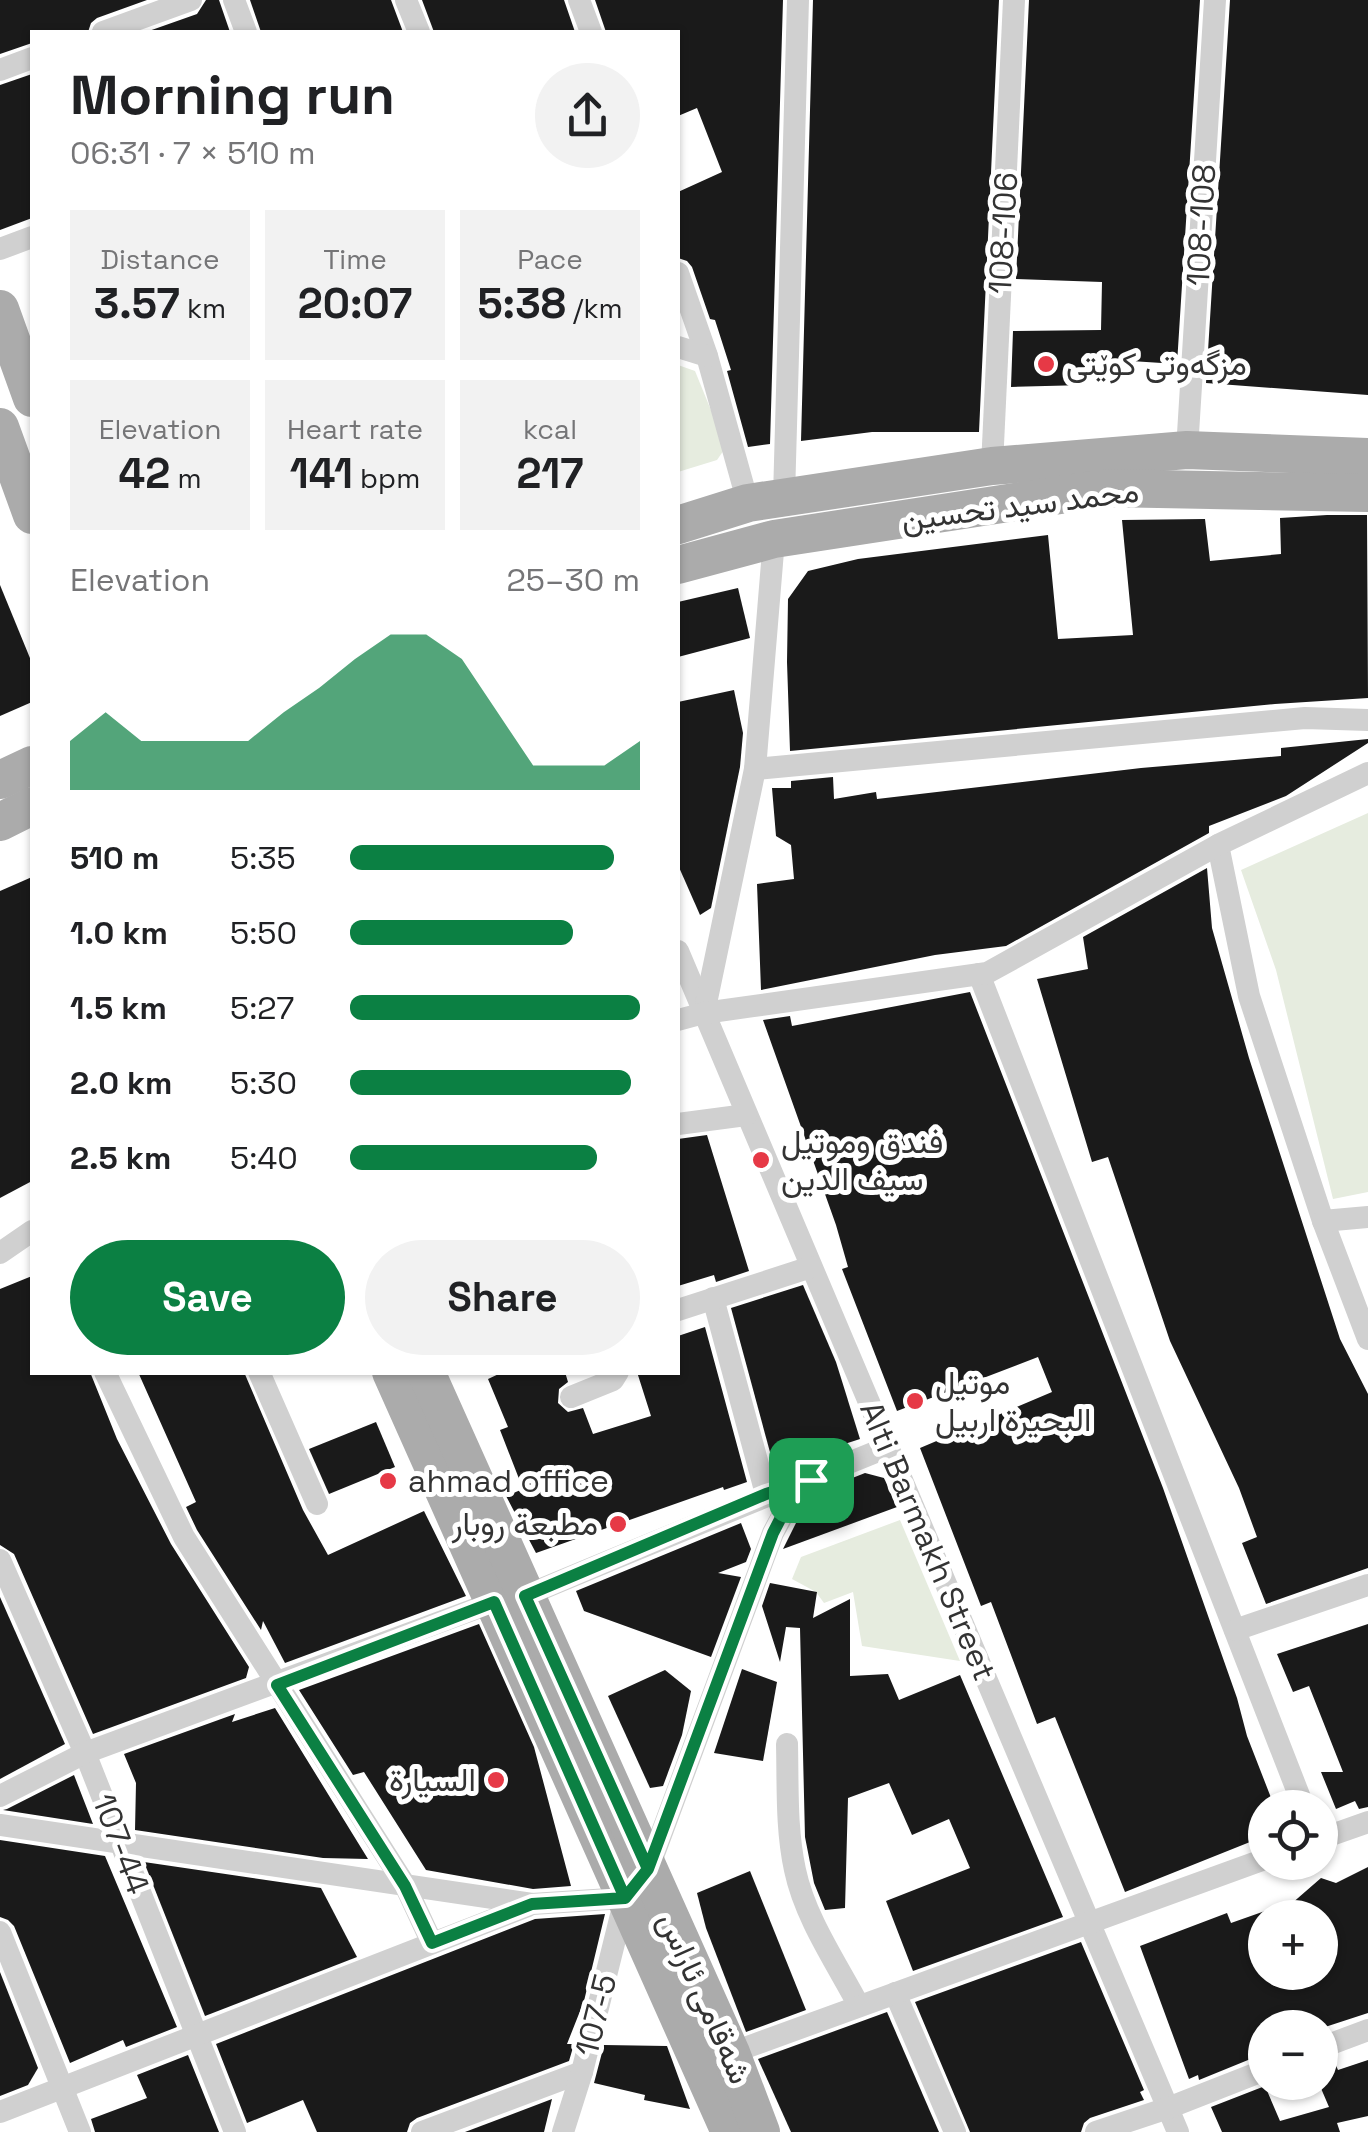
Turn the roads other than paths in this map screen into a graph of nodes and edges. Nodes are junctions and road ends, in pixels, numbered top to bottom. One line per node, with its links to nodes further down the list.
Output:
1 (191, 0): 8 (street)
2 (234, 0): 9 (street)
3 (406, 0): 10 (street)
4 (579, 0): 11 (street)
5 (798, 0): 26 (street)
6 (1014, 0): 24 (street, 108-106)
7 (1214, 0): 22 (street, 108-108)
8 (108, 30)
9 (245, 30)
10 (418, 30)
11 (590, 30)
12 (30, 59): 13 (street)
13 (0, 70)
14 (30, 238): 15 (street)
15 (0, 249)
16 (680, 279): 19 (street)
17 (0, 309): 20 (main road)
18 (680, 348): 19 (street)
19 (708, 356): 26 (street)
20 (30, 392)
21 (0, 427): 27 (main road)
22 (1187, 450): 23 (main road); 24 (main road)
23 (1368, 457)
24 (992, 466): 26 (main road)
25 (1368, 493): 29 (main road, محمد سید تحسین)
26 (766, 500): 28 (main road)
27 (30, 509)
28 (680, 524)
29 (774, 539): 30 (main road, محمد سید تحسین); 33 (street)
30 (680, 564)
31 (1368, 720): 33 (street)
32 (30, 766): 35 (main road)
33 (755, 769): 41 (street)
34 (1368, 773): 38 (street)
35 (0, 780)
36 (30, 807): 37 (main road)
37 (0, 822)
38 (1218, 845): 40 (street); 46 (street)
39 (680, 956): 41 (street, Alti Barmakh Street)
40 (979, 974): 41 (street); 66 (street)
41 (704, 1013): 42 (street); 43 (street, Alti Barmakh Street)
42 (680, 1019)
43 (746, 1115): 44 (street); 49 (street, Alti Barmakh Street)
44 (680, 1124)
45 (1368, 1217): 46 (street)
46 (1323, 1221): 52 (street)
47 (30, 1232): 48 (street)
48 (0, 1253)
49 (811, 1266): 50 (street); 59 (street, Alti Barmakh Street)
50 (714, 1298): 51 (street); 61 (street)
51 (680, 1309)
52 (1368, 1339)
53 (106, 1375): 67 (street)
54 (260, 1375): 62 (street)
55 (393, 1375): 65 (main road, شەقامی ئاراس)
56 (427, 1375): 65 (main road, شەقامی ئاراس)
57 (616, 1375): 58 (street)
58 (571, 1396)
59 (888, 1447): 60 (street); 80 (street, Alti Barmakh Street)
60 (811, 1480): 61 (street); 77 (street, 107-5)
61 (766, 1494): 65 (street)
62 (318, 1504)
63 (0, 1560): 69 (street, 107-44)
64 (1368, 1585): 66 (street)
65 (509, 1599): 67 (street); 77 (main road, شەقامی ئاراس)
66 (1235, 1630): 70 (street)
67 (277, 1685): 69 (street); 78 (street)
68 (787, 1744): 84 (street)
69 (86, 1753): 71 (street); 75 (street, 107-44)
70 (1297, 1790)
71 (0, 1796)
72 (1368, 1822): 74 (street)
73 (0, 1825): 75 (street)
74 (1338, 1833)
75 (121, 1842): 78 (street); 86 (street, 107-44)
76 (1248, 1865): 80 (street)
77 (637, 1883): 79 (street); 88 (main road, شەقامی ئاراس); 89 (street, 107-5); 98 (main road, شەقامی ئاراس)
78 (405, 1886): 79 (street); 82 (street)
79 (532, 1904): 82 (street)
80 (1089, 1922): 83 (street); 92 (street, Alti Barmakh Street)
81 (0, 1932): 91 (street)
82 (432, 1943): 86 (street)
83 (895, 1993): 84 (street); 100 (street)
84 (859, 2006): 88 (street)
85 (1368, 2030): 87 (street)
86 (196, 2036): 91 (street); 95 (street, 107-44)
87 (1338, 2041)
88 (732, 2053): 99 (main road, شەقامی ئاراس)
89 (582, 2072): 96 (street); 97 (street, 107-5)
90 (1248, 2077): 92 (street)
91 (63, 2086): 93 (street); 94 (street)
92 (1168, 2108): 101 (street); 102 (street, Alti Barmakh Street)
93 (0, 2112)
94 (80, 2132)
95 (235, 2132)
96 (422, 2132)
97 (563, 2132)
98 (730, 2132)
99 (761, 2132)
100 (955, 2132)
101 (1096, 2132)
102 (1178, 2132)

